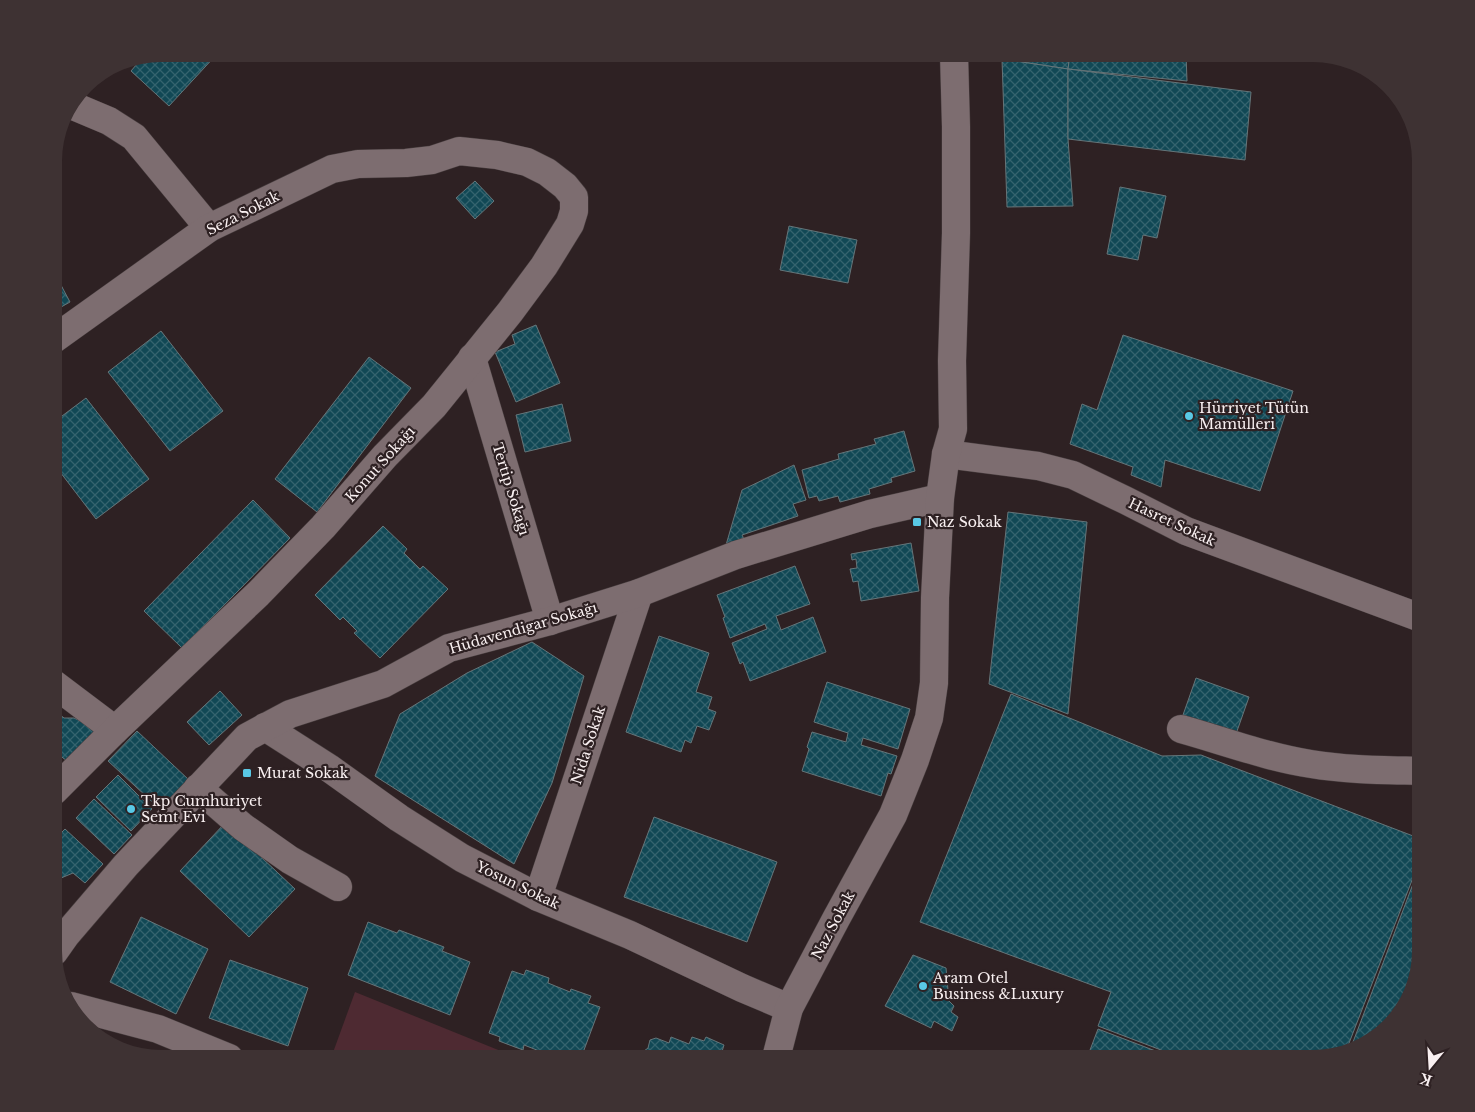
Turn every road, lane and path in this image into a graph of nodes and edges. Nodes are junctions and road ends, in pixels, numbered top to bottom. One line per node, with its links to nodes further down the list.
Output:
1 (954, 62): 7 (street, Naz Sokak)
2 (78, 108): 4 (street)
3 (459, 151): 4 (street, Seza Sokak); 6 (street, Konut Sokağı)
4 (209, 228): 5 (street, Seza Sokak)
5 (63, 333)
6 (472, 358): 11 (street, Tertip Sokağı); 15 (street, Konut Sokağı)
7 (946, 454): 8 (street, Naz Sokak); 10 (street, Hasret Sokak)
8 (940, 498): 9 (street, Hüdavendigar Sokağı); 22 (street, Naz Sokak)
9 (639, 593): 11 (street, Hüdavendigar Sokağı); 20 (street, Nida Sokak)
10 (1412, 615)
11 (550, 621): 13 (street, Hüdavendigar Sokağı)
12 (63, 691): 15 (street)
13 (265, 727): 18 (street, Hüdavendigar Sokağı); 20 (street, Yosun Sokak)
14 (1182, 729): 16 (street)
15 (115, 730): 17 (street, Konut Sokağı)
16 (1412, 771)
17 (63, 782)
18 (198, 788): 19 (street); 21 (street, Hüdavendigar Sokağı)
19 (338, 887)
20 (538, 897): 22 (street, Yosun Sokak)
21 (63, 939)
22 (789, 1008): 25 (street, Naz Sokak)
23 (82, 1009): 24 (street)
24 (209, 1050)
25 (778, 1050)

